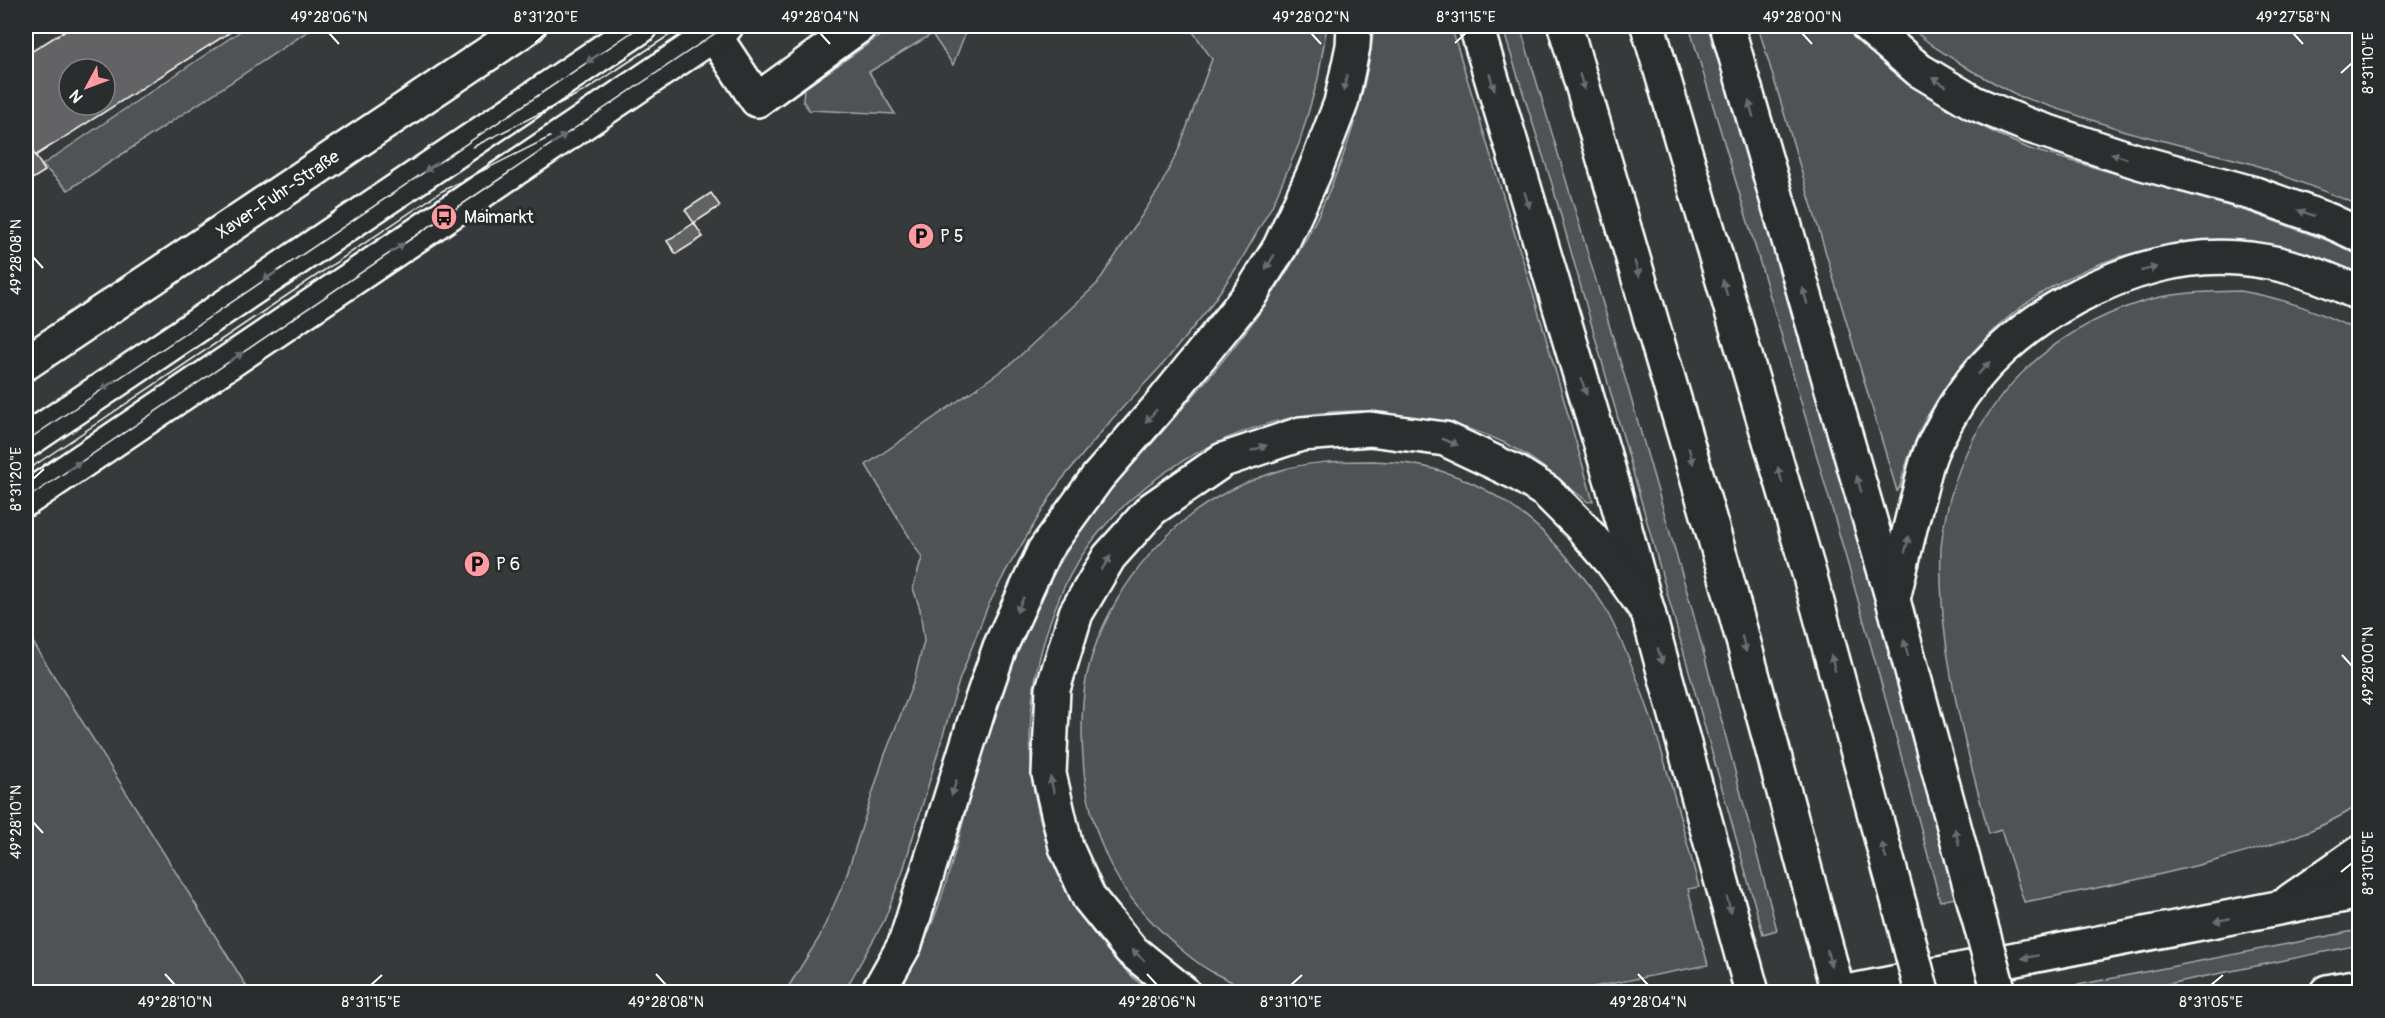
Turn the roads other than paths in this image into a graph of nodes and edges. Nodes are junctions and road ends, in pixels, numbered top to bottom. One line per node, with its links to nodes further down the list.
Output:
1 (529, 26): 11 (main road, Xaver-Fuhr-Straße)
2 (641, 26): 15 (main road, one-way to 15)
3 (859, 26): 10 (main road)
4 (1354, 26): 22 (main road, one-way to 22)
5 (1476, 26): 18 (main road, one-way to 18)
6 (1565, 26): 25 (main road, one-way to 25)
7 (1648, 26): 27 (main road, one-way to 7, bridge)
8 (1727, 26): 17 (main road, one-way to 8)
9 (1868, 26): 12 (main road, one-way to 9)
10 (716, 28): 16 (main road, one-way to 10)
11 (492, 36): 14 (main road, Xaver-Fuhr-Straße)
12 (2360, 235)
13 (2360, 294): 17 (main road, one-way to 13)
14 (26, 363)
15 (26, 441)
16 (26, 499)
17 (1893, 600): 28 (main road, one-way to 17, bridge)
18 (1648, 612): 23 (main road, one-way to 18); 24 (main road, one-way to 24)
19 (2360, 852): 21 (main road)
20 (2360, 892): 21 (main road)
21 (2279, 909): 26 (main road, one-way to 26)
22 (878, 993)
23 (1183, 993)
24 (1752, 993)
25 (1838, 993)
26 (1847, 993)
27 (1922, 993)
28 (1999, 993)

